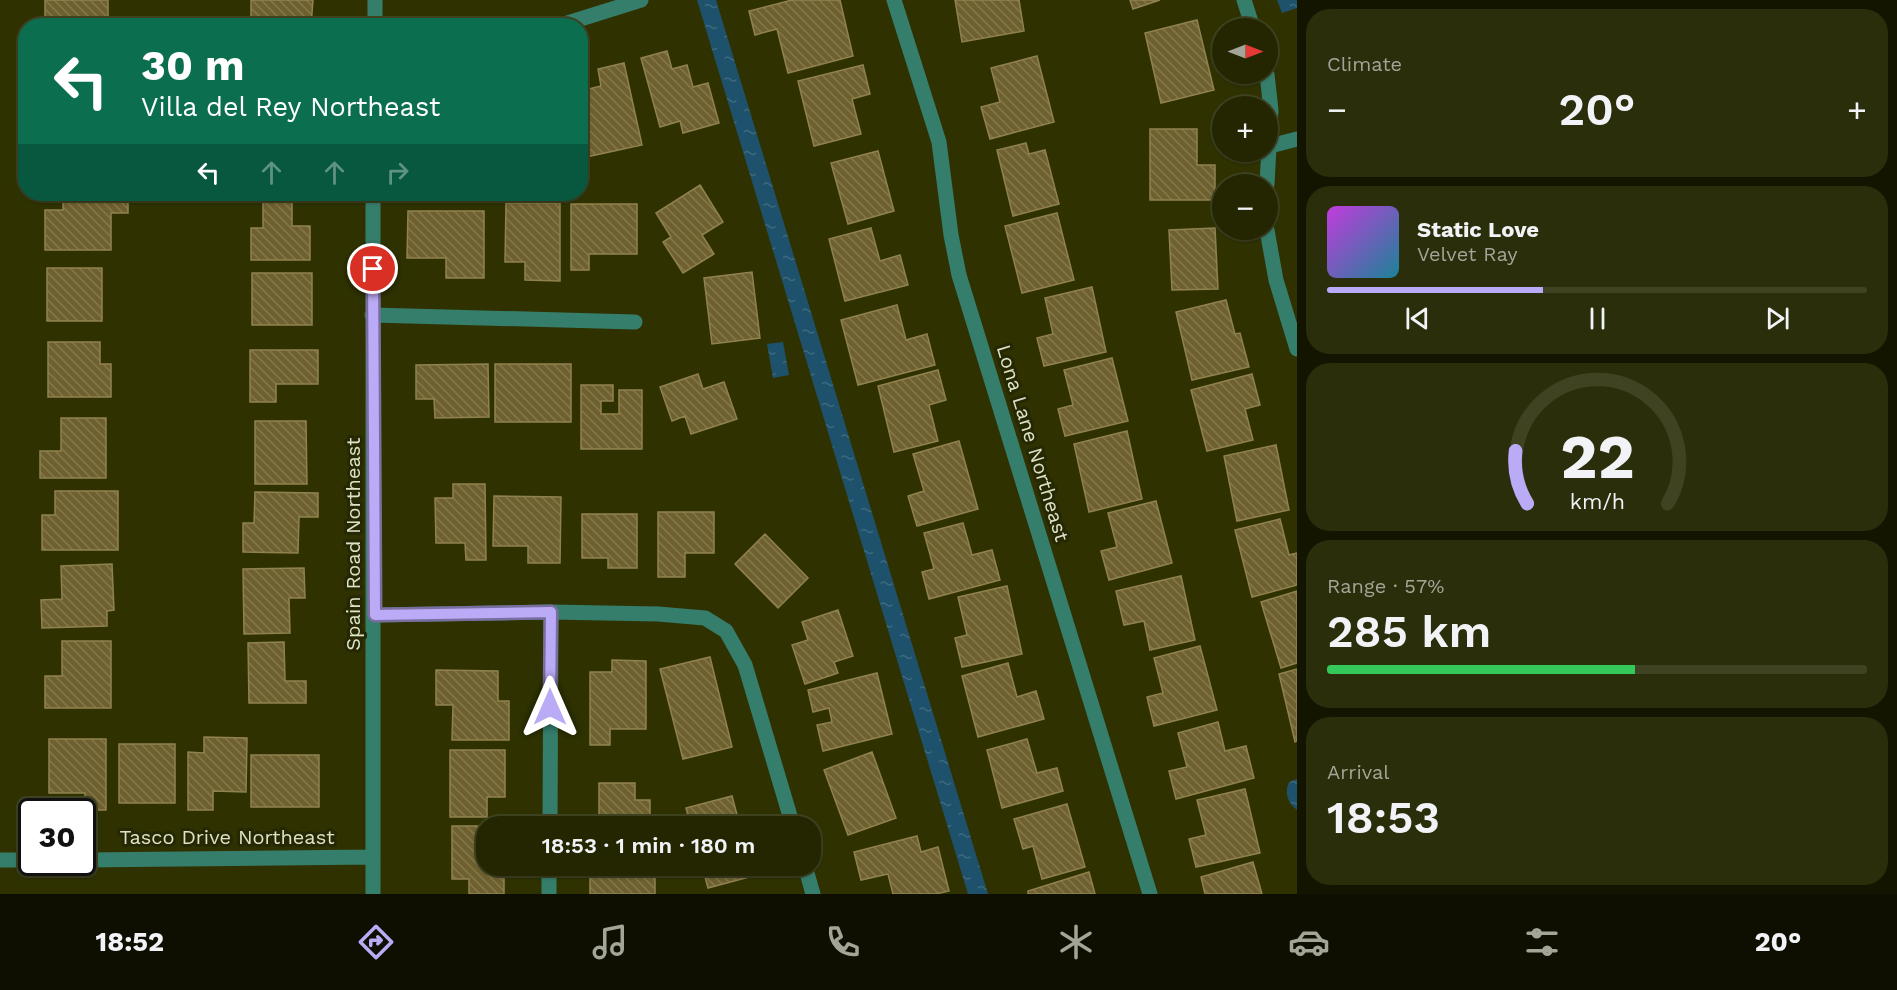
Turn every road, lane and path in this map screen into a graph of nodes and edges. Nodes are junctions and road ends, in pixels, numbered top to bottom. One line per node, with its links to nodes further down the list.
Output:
1 (375, 0): 5 (street)
2 (641, 0): 6 (street)
3 (894, 0): 28 (street, Lona Lane Northeast)
4 (1244, 0): 7 (street)
5 (375, 18)
6 (584, 18)
7 (1250, 18)
8 (1297, 139): 9 (street)
9 (1278, 144)
10 (374, 201): 12 (street, Spain Road Northeast)
11 (1269, 240): 14 (street)
12 (372, 315): 13 (street); 16 (street, Spain Road Northeast)
13 (635, 322)
14 (1297, 349)
15 (551, 612): 16 (street); 17 (street); 18 (street)
16 (375, 615): 19 (street, Spain Road Northeast)
17 (550, 816)
18 (790, 816)
19 (373, 857): 22 (street, Tasco Drive Northeast); 25 (street, Spain Road Northeast)
20 (0, 860): 21 (street)
21 (18, 860)
22 (96, 860)
23 (549, 876): 26 (street)
24 (808, 876): 27 (street)
25 (373, 894)
26 (549, 894)
27 (813, 894)
28 (1150, 894)

